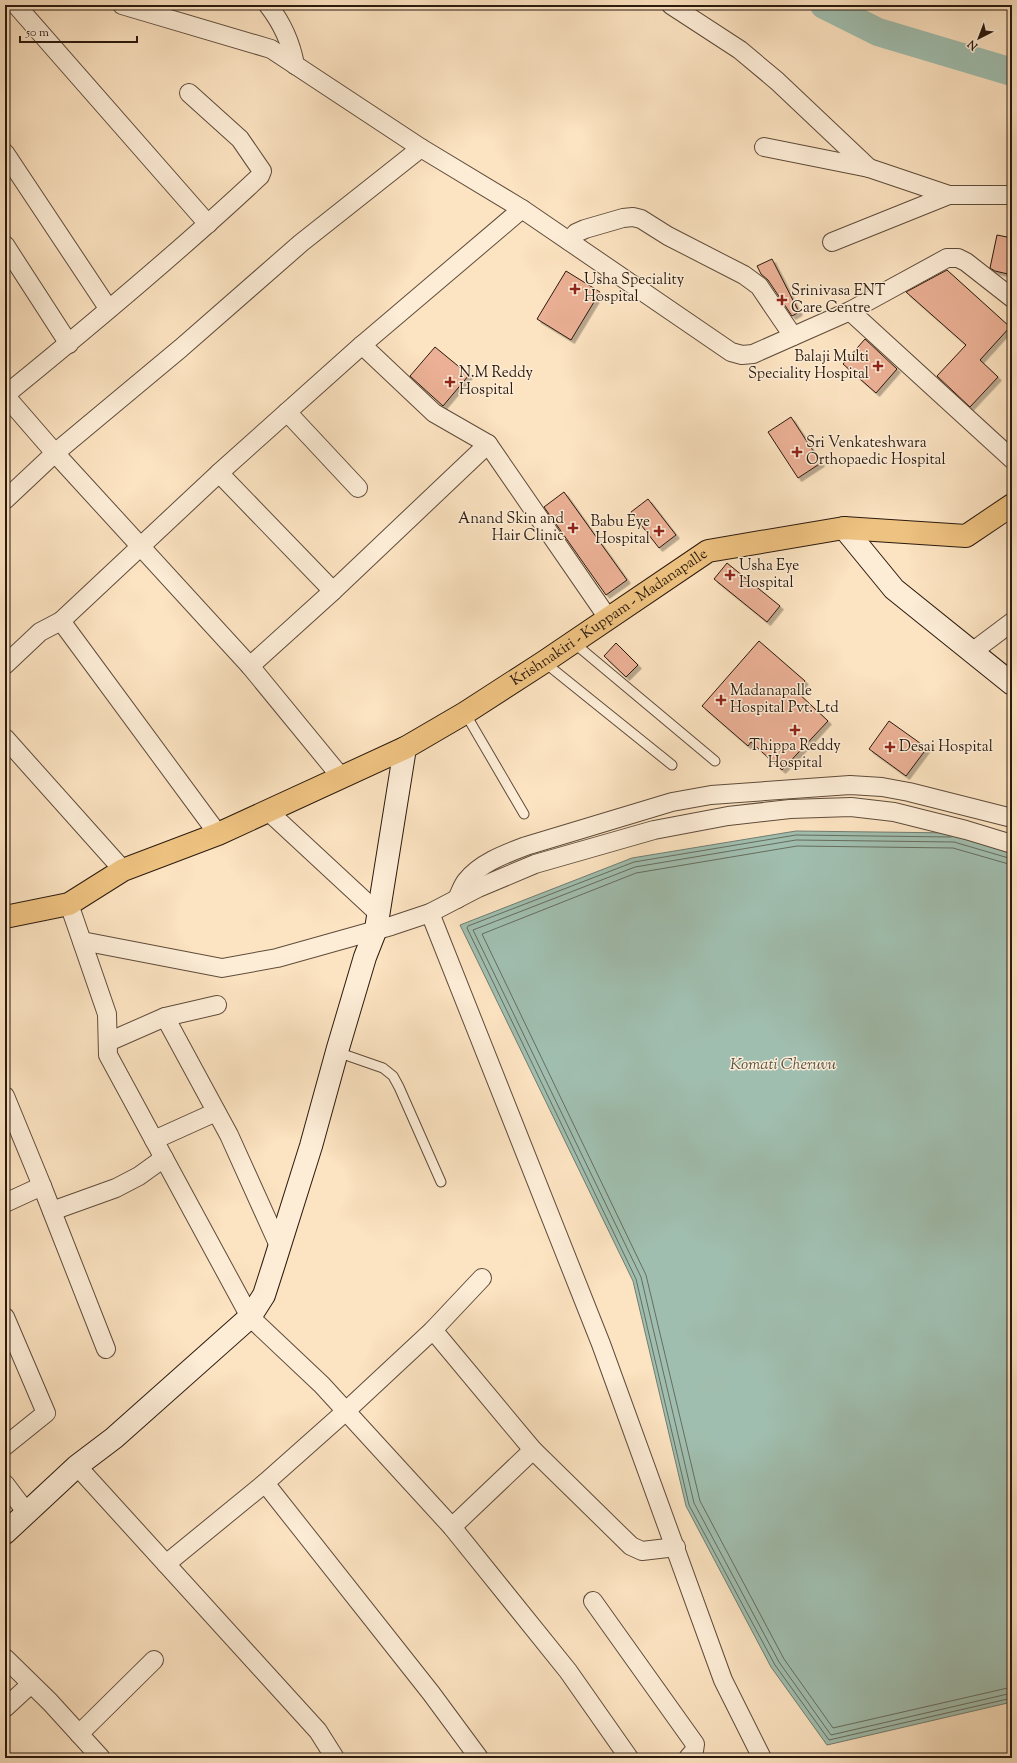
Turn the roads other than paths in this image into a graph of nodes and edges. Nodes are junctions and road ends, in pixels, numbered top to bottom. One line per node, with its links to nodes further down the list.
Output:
1 (15, 5): 6 (street); 16 (street)
2 (122, 5): 5 (street)
3 (268, 5): 7 (street)
4 (671, 5): 12 (street)
5 (157, 10): 7 (street)
6 (5, 16)
7 (295, 65): 10 (street)
8 (189, 93): 16 (street)
9 (764, 147): 12 (street)
10 (420, 148): 15 (street); 29 (street)
11 (5, 153): 21 (street)
12 (869, 168): 13 (street)
13 (949, 195): 14 (street); 18 (street)
14 (1012, 195)
15 (522, 209): 17 (street); 25 (street)
16 (208, 224): 21 (street)
17 (570, 241): 23 (street); 23 (street)
18 (832, 242)
19 (5, 245): 24 (street)
20 (1012, 298): 22 (street)
21 (108, 308): 24 (street)
22 (850, 311): 23 (street); 30 (street)
23 (793, 336)
24 (69, 344): 27 (street)
25 (362, 345): 26 (street); 28 (street)
26 (287, 412): 31 (street); 32 (street)
27 (11, 414): 29 (street)
28 (488, 444): 37 (street); 38 (street)
29 (55, 453): 33 (street); 36 (street)
30 (1012, 459)
31 (219, 473): 36 (street); 37 (street)
32 (358, 488)
33 (5, 500)
34 (1012, 505): 35 (main road, Krishnakiri - Kuppam - Madanapalle)
35 (844, 528): 38 (main road, Krishnakiri - Kuppam - Madanapalle); 42 (street)
36 (141, 547): 39 (street); 45 (street)
37 (333, 591): 45 (street)
38 (608, 618): 41 (main road, Krishnakiri - Kuppam - Madanapalle)
39 (61, 621): 44 (street); 56 (street)
40 (1012, 622): 42 (street)
41 (574, 642): 43 (main road, Krishnakiri - Kuppam - Madanapalle); 50 (lane)
42 (972, 652): 46 (street)
43 (544, 662): 47 (main road, Krishnakiri - Kuppam - Madanapalle); 51 (lane)
44 (5, 665)
45 (250, 666): 52 (street)
46 (1012, 684)
47 (465, 713): 49 (main road, Krishnakiri - Kuppam - Madanapalle); 54 (lane)
48 (5, 738): 58 (street)
49 (405, 748): 52 (main road, Krishnakiri - Kuppam - Madanapalle); 63 (street)
50 (715, 762)
51 (672, 765)
52 (341, 777): 53 (main road, Krishnakiri - Kuppam - Madanapalle)
53 (269, 812): 56 (main road, Krishnakiri - Kuppam - Madanapalle); 63 (street)
54 (524, 814)
55 (1012, 818): 59 (street)
56 (218, 834): 58 (main road, Krishnakiri - Kuppam - Madanapalle)
57 (1012, 844): 59 (street)
58 (123, 870): 60 (main road, Krishnakiri - Kuppam - Madanapalle)
59 (457, 899): 61 (street)
60 (69, 904): 62 (main road); 64 (street)
61 (430, 913): 63 (street); 92 (street)
62 (5, 917)
63 (377, 922): 64 (street); 68 (street)
64 (82, 941): 67 (street)
65 (217, 1005): 66 (street)
66 (164, 1017): 67 (street); 70 (street)
67 (108, 1042): 71 (street)
68 (336, 1052): 73 (lane); 77 (street)
69 (5, 1096): 74 (street)
70 (216, 1112): 71 (street); 77 (street)
71 (154, 1140): 72 (street)
72 (164, 1158): 76 (street); 80 (street)
73 (441, 1182)
74 (42, 1186): 75 (street); 76 (street)
75 (5, 1203)
76 (52, 1211): 82 (street)
77 (280, 1248): 80 (street)
78 (482, 1278): 81 (street)
79 (5, 1317): 84 (street)
80 (250, 1317): 83 (street); 86 (street)
81 (433, 1330): 83 (street); 85 (street)
82 (106, 1349)
83 (346, 1411): 87 (street); 90 (street)
84 (5, 1446)
85 (532, 1450): 90 (street); 92 (street)
86 (77, 1466): 89 (street); 93 (street)
87 (265, 1483): 93 (street); 102 (street)
88 (5, 1484): 89 (street)
89 (27, 1513): 91 (street)
90 (452, 1527): 103 (street)
91 (5, 1533)
92 (676, 1547): 105 (street)
93 (166, 1564): 101 (street)
94 (593, 1601): 104 (street)
95 (5, 1658): 97 (street)
96 (154, 1660): 99 (street)
97 (31, 1684): 98 (street); 99 (street)
98 (5, 1708)
99 (79, 1734): 100 (street)
100 (101, 1758)
101 (335, 1758)
102 (479, 1758)
103 (629, 1758)
104 (688, 1758)
105 (762, 1758)

